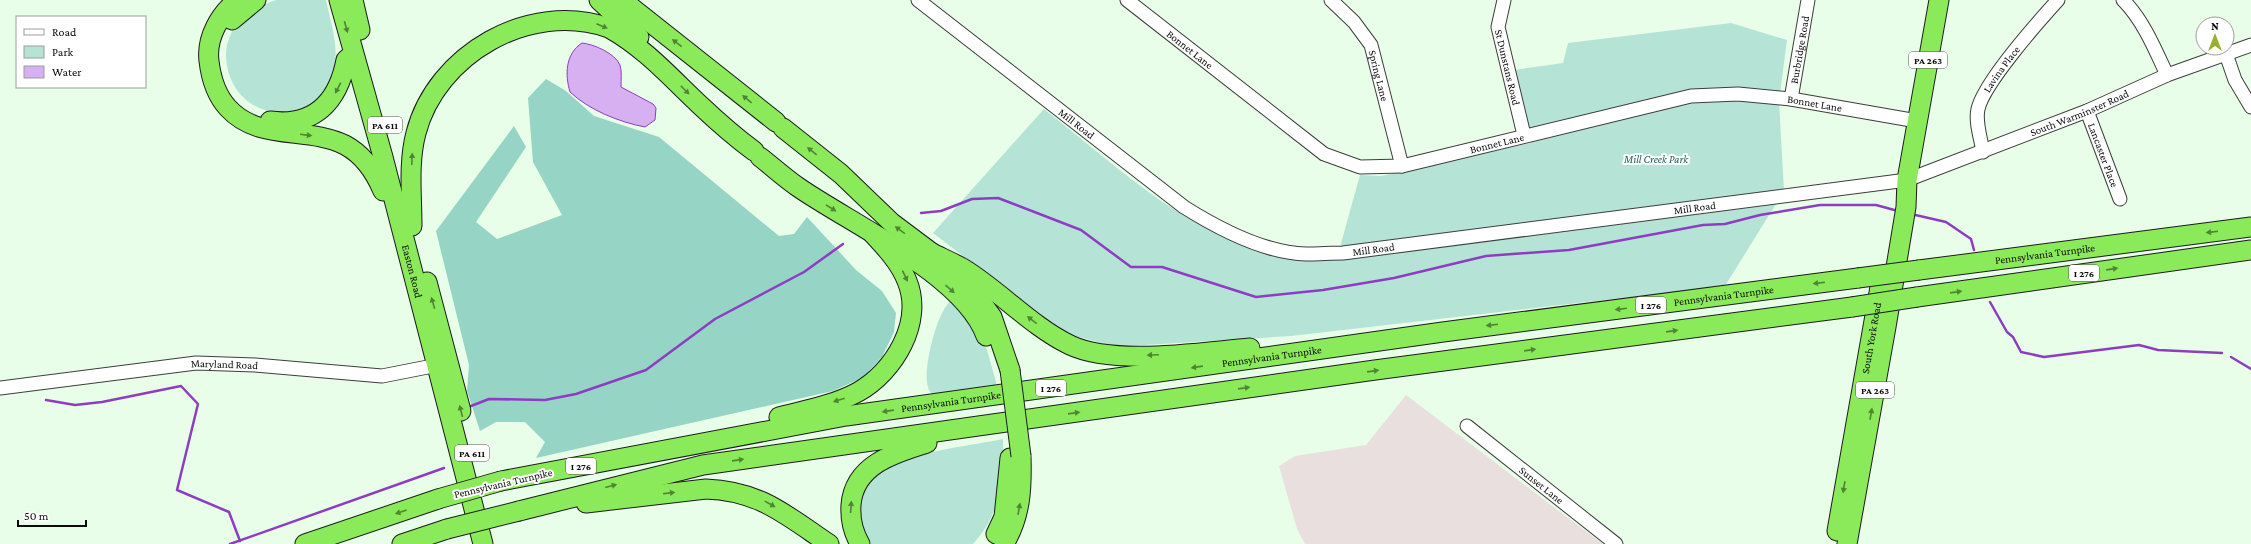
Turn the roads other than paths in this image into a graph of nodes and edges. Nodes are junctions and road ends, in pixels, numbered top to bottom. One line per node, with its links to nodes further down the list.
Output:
1 (238, 0): 31 (highway, one-way to 31)
2 (256, 0): 17 (highway, one-way to 2)
3 (339, 0): 17 (highway, Easton Road / PA 611, one-way to 17)
4 (353, 0): 32 (highway, Easton Road / PA 611)
5 (599, 0): 20 (highway)
6 (622, 0): 37 (highway, one-way to 6)
7 (918, 0): 29 (street, Mill Road)
8 (1126, 0): 28 (street, Bonnet Lane)
9 (1331, 0): 28 (street, Spring Lane)
10 (1504, 0): 26 (street, St Dunstans Road)
11 (1808, 0): 22 (street, Burbridge Road)
12 (1939, 0): 25 (highway, South York Road / PA 263)
13 (2058, 0): 27 (street, Lavina Place)
14 (2122, 0): 21 (street)
15 (2251, 44): 16 (street, South Warminster Road)
16 (2235, 50)
17 (353, 54): 31 (highway, Easton Road / PA 611)
18 (2220, 56): 21 (street, South Warminster Road)
19 (2227, 56): 23 (street)
20 (657, 62): 32 (highway, one-way to 20); 34 (highway, one-way to 34)
21 (2167, 75): 24 (street, South Warminster Road)
22 (1791, 99): 25 (street, Bonnet Lane); 26 (street, Bonnet Lane)
23 (2251, 106)
24 (2086, 111): 27 (street, South Warminster Road); 30 (street, Lancaster Place)
25 (1918, 121): 29 (highway, South York Road / PA 263)
26 (1524, 135): 28 (street, Bonnet Lane)
27 (1983, 152): 29 (street, South Warminster Road)
28 (1402, 166)
29 (1906, 180): 35 (highway, South York Road / PA 263)
30 (2120, 199)
31 (393, 200): 39 (highway, Easton Road / PA 611)
32 (412, 226): 39 (highway, Easton Road / PA 611, one-way to 32)
33 (2251, 227): 38 (highway, Pennsylvania Turnpike / I 276, one-way to 38, bridge)
34 (873, 234): 40 (highway, one-way to 40); 44 (highway, one-way to 44)
35 (1893, 248): 56 (highway, South York Road / PA 263, one-way to 56); 57 (highway, South York Road / PA 263, one-way to 35)
36 (2251, 250): 42 (highway, I 276, one-way to 36, bridge)
37 (932, 253): 38 (highway, one-way to 37); 40 (highway)
38 (1443, 332): 44 (highway, Pennsylvania Turnpike / I 276, one-way to 44)
39 (442, 364): 41 (street, Maryland Road); 49 (highway, Easton Road / PA 611); 50 (highway, Easton Road / PA 611, one-way to 39)
40 (1004, 371): 45 (highway, bridge)
41 (0, 388)
42 (1036, 419): 46 (highway, I 276, one-way to 42); 52 (highway, one-way to 42)
43 (1467, 426): 55 (street, Sunset Lane)
44 (661, 450): 47 (highway, Pennsylvania Turnpike / I 276, one-way to 47, bridge)
45 (1016, 457): 53 (highway); 54 (highway, one-way to 45)
46 (519, 510): 48 (highway, I 276, bridge); 51 (highway, one-way to 51)
47 (305, 544)
48 (402, 544)
49 (483, 544)
50 (495, 544)
51 (829, 544)
52 (860, 544)
53 (990, 544)
54 (1004, 544)
55 (1616, 544)
56 (1834, 544)
57 (1848, 544)

